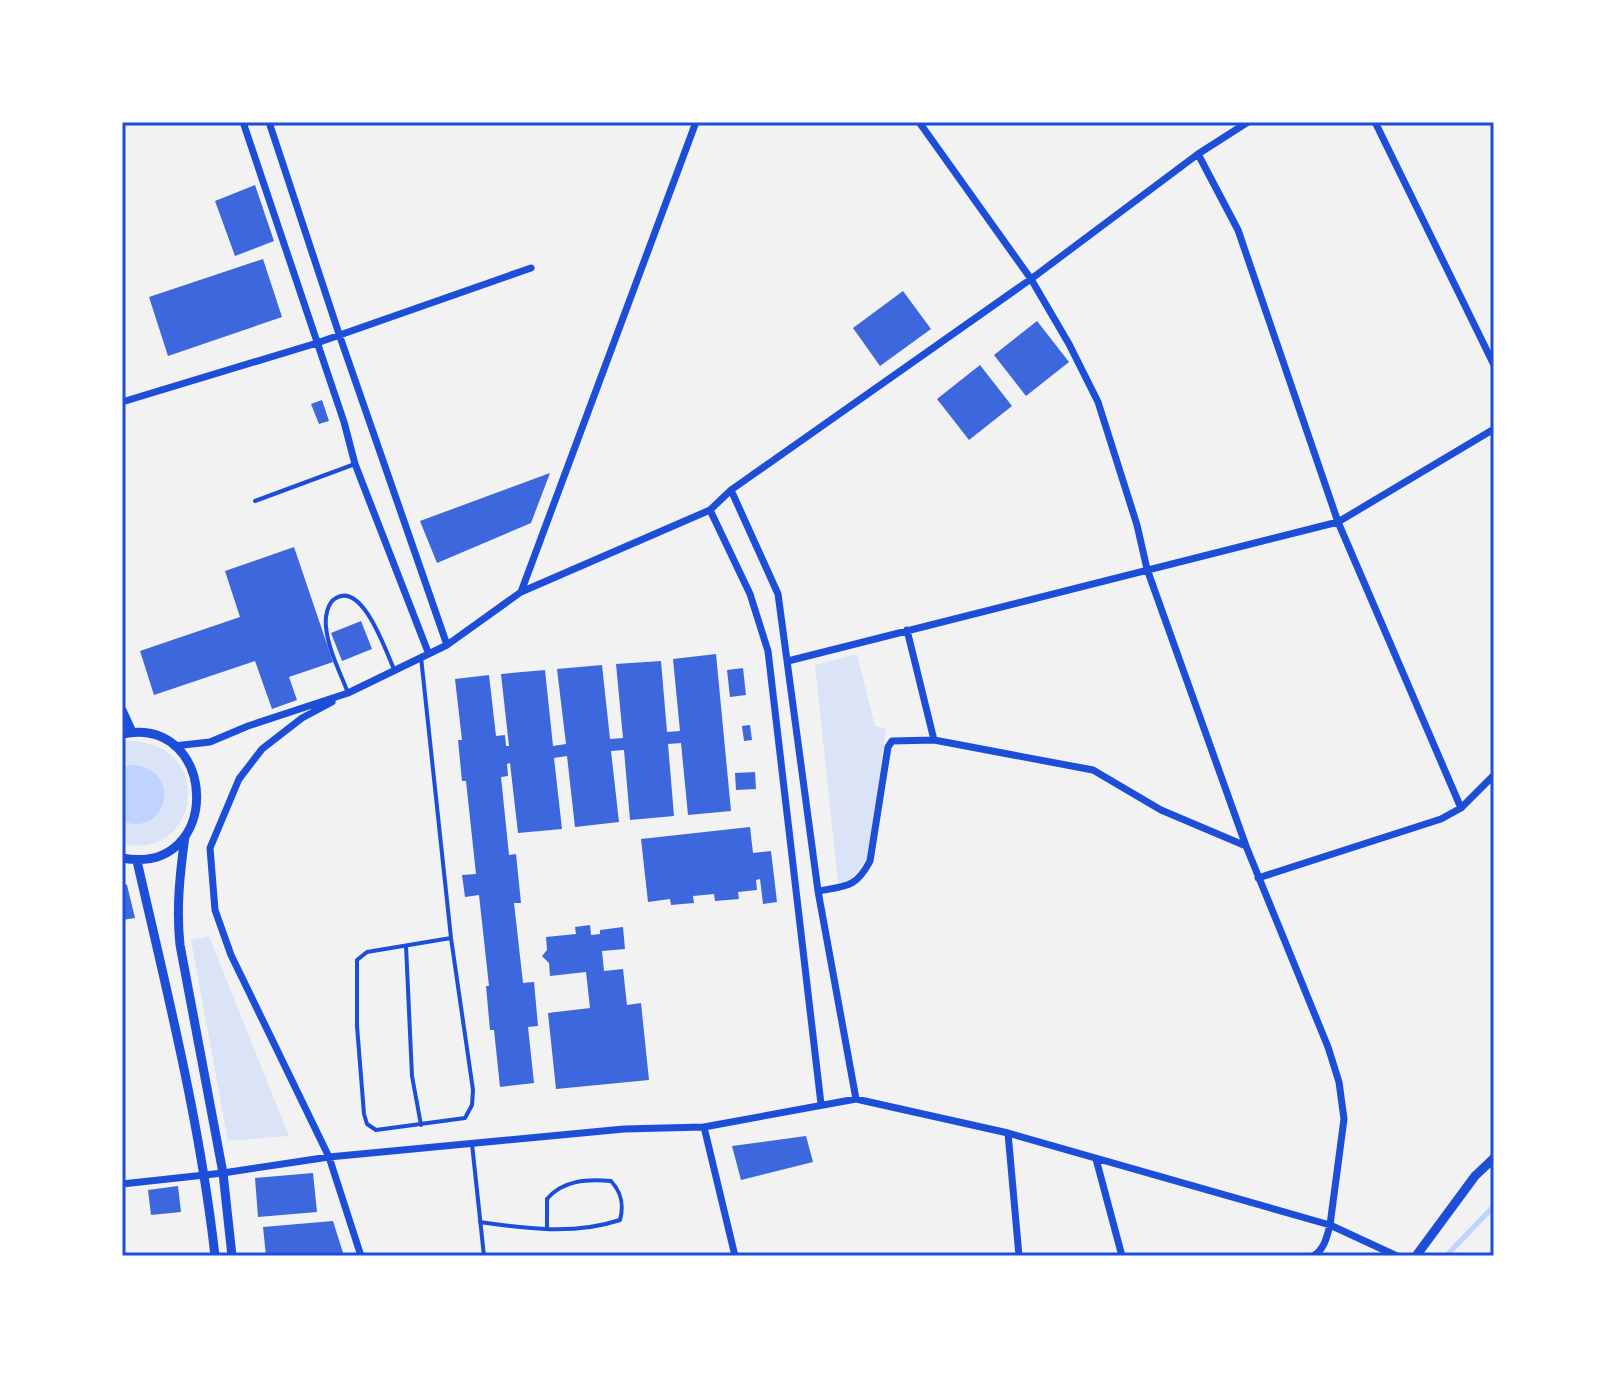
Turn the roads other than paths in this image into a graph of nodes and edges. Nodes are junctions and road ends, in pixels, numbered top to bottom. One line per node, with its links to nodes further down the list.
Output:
1 (243, 122): 11 (street)
2 (269, 122): 10 (street)
3 (696, 122): 21 (street)
4 (919, 122): 9 (street)
5 (1248, 122): 7 (street)
6 (1375, 122): 12 (street)
7 (1198, 154): 9 (street); 19 (street)
8 (531, 268): 10 (street)
9 (1031, 279): 16 (street); 20 (street)
10 (339, 334): 11 (street); 23 (street)
11 (317, 343): 13 (street); 15 (street)
12 (1494, 365)
13 (122, 402)
14 (1494, 429): 19 (street)
15 (355, 464): 17 (lane); 24 (street)
16 (731, 490): 18 (street); 25 (street)
17 (255, 501)
18 (710, 510): 21 (street); 43 (street)
19 (1338, 522): 20 (street); 33 (street)
20 (1147, 569): 22 (street); 35 (street)
21 (521, 592): 23 (street)
22 (907, 630): 25 (street); 30 (street)
23 (447, 645): 24 (street)
24 (424, 654): 26 (street); 40 (lane)
25 (788, 661): 39 (street)
26 (394, 669): 27 (street); 27 (lane)
27 (348, 693): 31 (street); 48 (street)
28 (122, 710): 29 (street)
29 (127, 733): 31 (street)
30 (934, 740): 35 (street); 39 (street)
31 (174, 746): 34 (street)
32 (1494, 775): 33 (street)
33 (1461, 808): 38 (street)
34 (185, 836): 37 (street); 51 (street)
35 (1246, 846): 38 (street)
36 (122, 858): 37 (street)
37 (137, 861): 52 (street)
38 (1258, 878): 55 (street)
39 (818, 891): 42 (street)
40 (451, 938): 41 (lane); 44 (lane)
41 (406, 946): 44 (lane); 44 (lane)
42 (856, 1099): 43 (street); 46 (street)
43 (821, 1104): 45 (street)
44 (421, 1125)
45 (704, 1127): 47 (street); 61 (street)
46 (1008, 1133): 50 (street); 62 (street)
47 (472, 1144): 48 (street); 54 (lane)
48 (329, 1157): 51 (street); 59 (street)
49 (1494, 1158): 66 (street)
50 (1096, 1159): 55 (street); 63 (street)
51 (223, 1173): 52 (street); 58 (street)
52 (206, 1174): 53 (street); 57 (street)
53 (122, 1184)
54 (480, 1222): 56 (lane); 60 (lane)
55 (1330, 1225): 64 (street); 65 (street)
56 (547, 1229): 56 (lane)
57 (215, 1256)
58 (232, 1256)
59 (361, 1256)
60 (484, 1256)
61 (735, 1256)
62 (1019, 1256)
63 (1122, 1256)
64 (1313, 1256)
65 (1397, 1256)
66 (1416, 1256)

